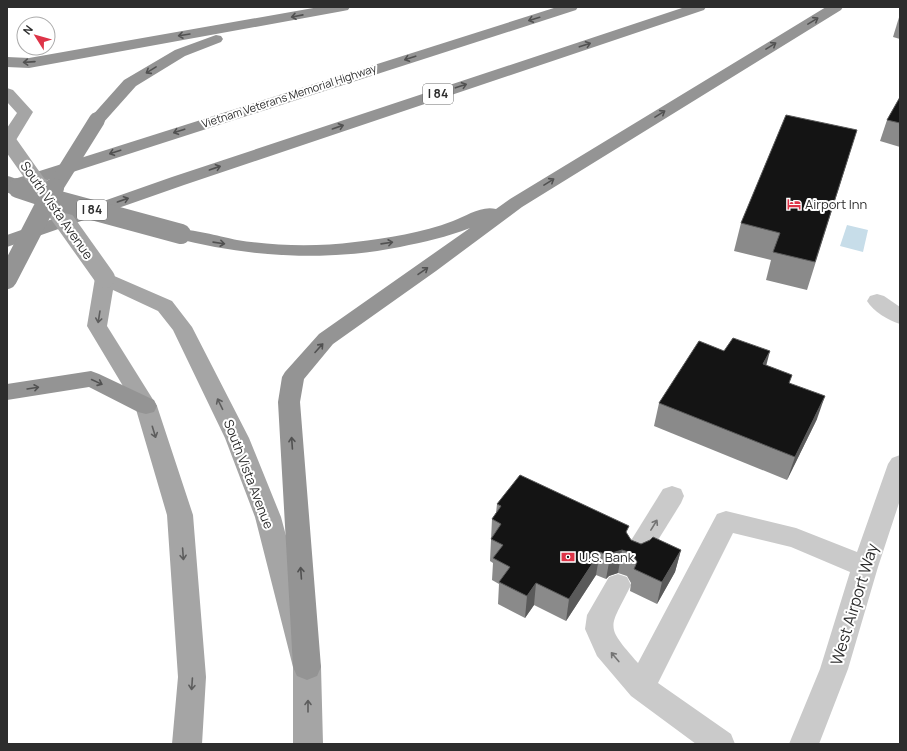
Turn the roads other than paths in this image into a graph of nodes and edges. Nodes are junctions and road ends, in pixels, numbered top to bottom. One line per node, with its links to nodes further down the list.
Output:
1 (343, 7): 5 (highway, one-way to 5)
2 (571, 7): 10 (highway, Vietnam Veterans Memorial Highway, one-way to 10)
3 (699, 7): 13 (highway, I 84, one-way to 3)
4 (836, 7): 12 (highway, one-way to 4)
5 (278, 20): 6 (highway, one-way to 6); 11 (highway, one-way to 11, bridge)
6 (7, 62)
7 (7, 93): 8 (main road, South Vista Avenue)
8 (8, 141): 11 (main road, South Vista Avenue, bridge)
9 (7, 184): 11 (highway, bridge)
10 (7, 188)
11 (48, 198): 12 (highway, one-way to 12, bridge); 14 (main road, South Vista Avenue, bridge); 15 (highway, bridge)
12 (516, 203): 25 (highway, one-way to 12)
13 (7, 241)
14 (105, 278): 19 (main road, one-way to 19); 25 (main road, South Vista Avenue, one-way to 14)
15 (7, 279)
16 (877, 301): 17 (street)
17 (900, 317)
18 (7, 392): 19 (highway, one-way to 19)
19 (146, 406): 27 (main road, one-way to 27)
20 (898, 474): 23 (street, West Airport Way)
21 (672, 496): 22 (street, one-way to 21)
22 (636, 554)
23 (865, 567): 26 (street); 30 (street, West Airport Way)
24 (618, 585): 26 (street, one-way to 24)
25 (308, 667): 28 (main road, South Vista Avenue, one-way to 25)
26 (641, 687): 29 (street)
27 (187, 744)
28 (308, 744)
29 (720, 744)
30 (804, 744)

